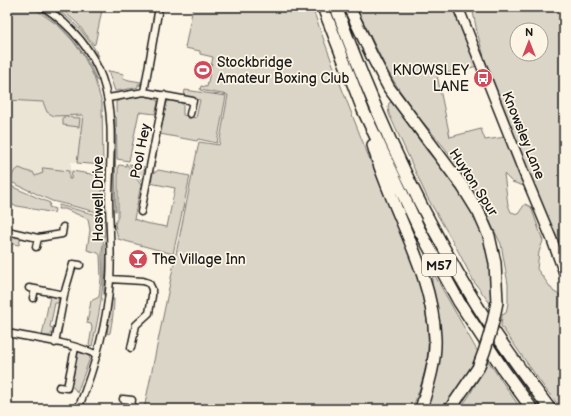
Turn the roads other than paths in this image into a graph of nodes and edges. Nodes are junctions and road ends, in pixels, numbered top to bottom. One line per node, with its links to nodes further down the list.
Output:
1 (160, 7): 7 (street)
2 (323, 7): 10 (highway, M57)
3 (336, 7): 34 (highway, M57)
4 (349, 7): 32 (highway, Huyton Spur, bridge)
5 (458, 7): 18 (main road, Knowsley Lane)
6 (48, 8): 9 (street, Haswell Drive)
7 (144, 92): 8 (street); 9 (street)
8 (164, 95): 11 (street); 12 (street, Pool Hey)
9 (108, 98): 19 (street, Haswell Drive)
10 (363, 110): 31 (highway, M57); 33 (highway, M57)
11 (190, 114)
12 (140, 212)
13 (63, 228): 15 (street)
14 (7, 231): 15 (street)
15 (38, 238): 16 (street)
16 (36, 247)
17 (80, 265): 20 (street)
18 (564, 274)
19 (110, 279): 25 (street); 26 (street, Haswell Drive)
20 (64, 295): 21 (street); 23 (street)
21 (33, 298)
22 (7, 333): 23 (street)
23 (55, 343): 24 (street)
24 (75, 348): 26 (street); 27 (street)
25 (131, 348)
26 (97, 355): 29 (street, Haswell Drive)
27 (59, 387)
28 (123, 399): 30 (street)
29 (78, 409)
30 (130, 409)
31 (422, 409)
32 (450, 409)
33 (532, 409)
34 (550, 409)

